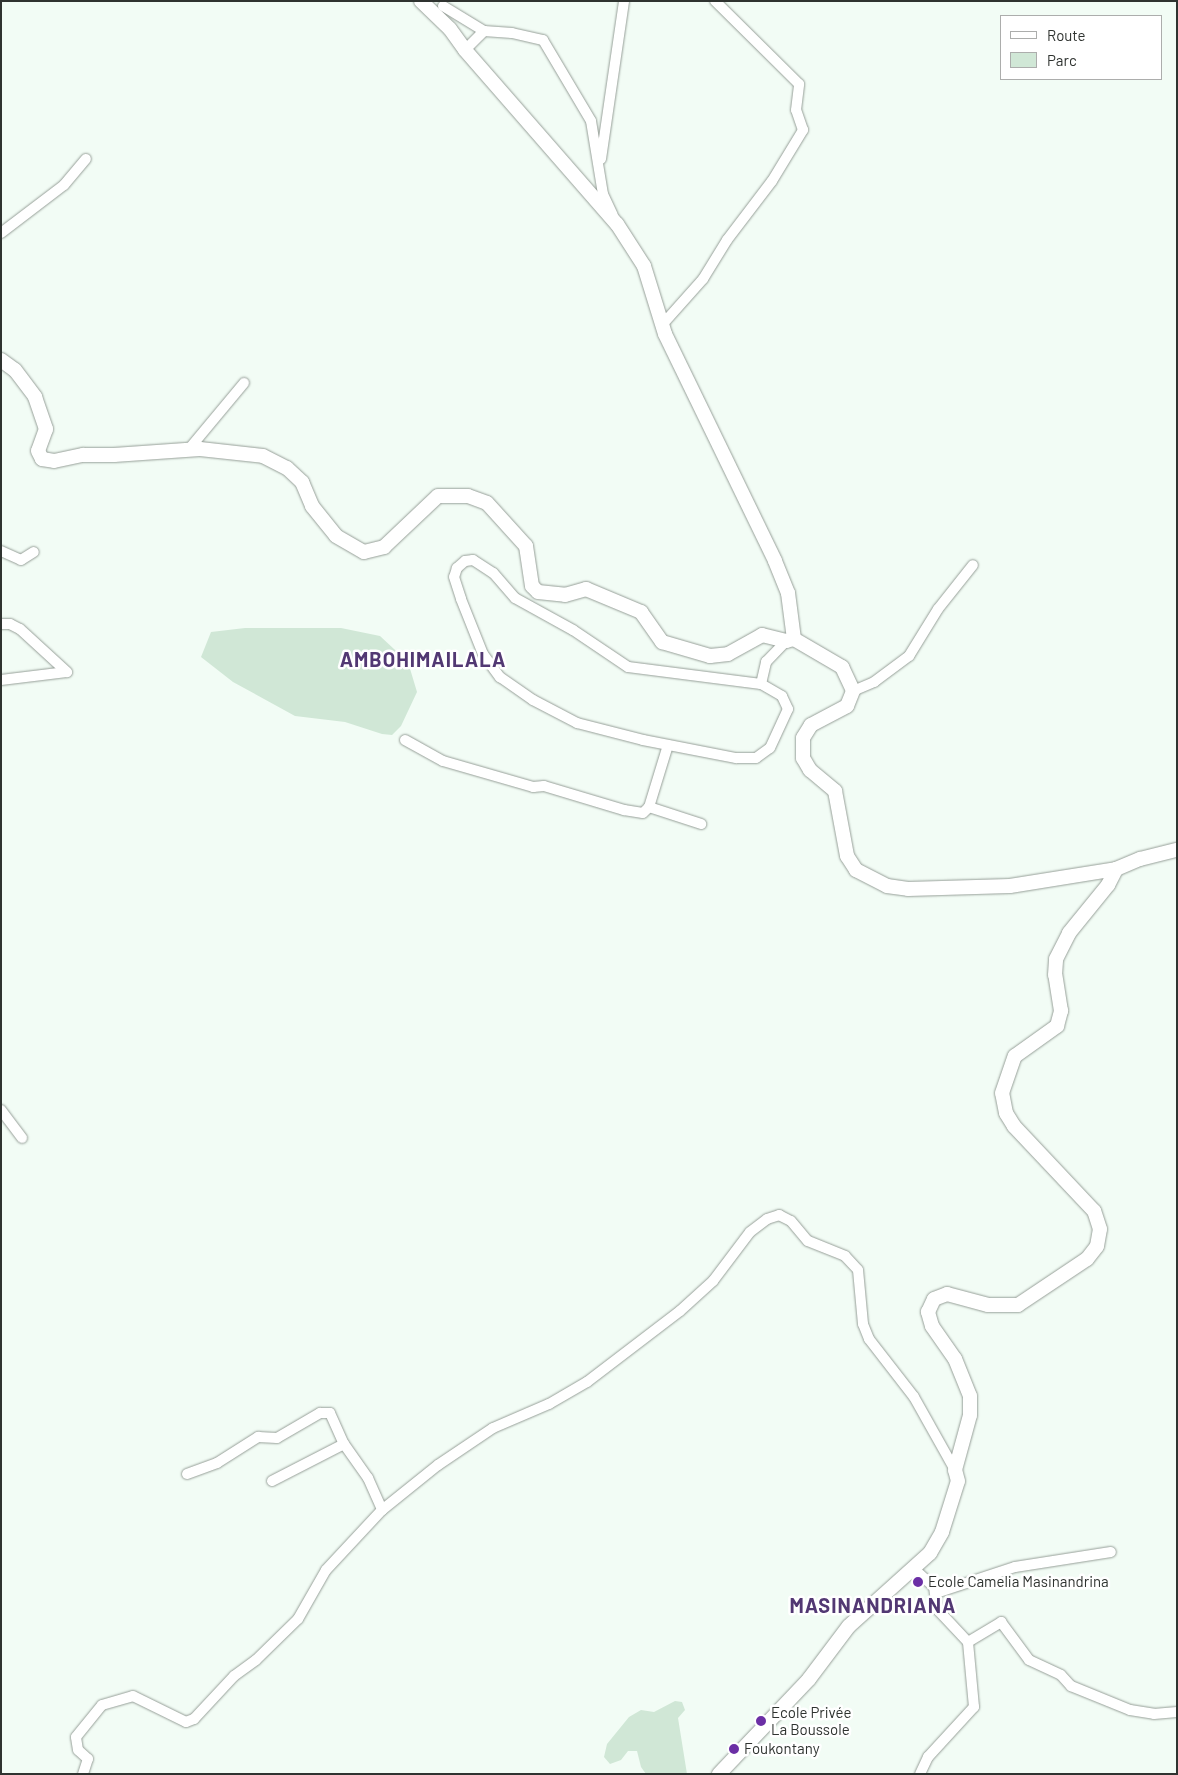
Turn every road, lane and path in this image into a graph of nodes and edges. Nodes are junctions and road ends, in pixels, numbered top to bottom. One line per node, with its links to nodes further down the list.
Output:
1 (421, 1): 5 (street)
2 (624, 1): 9 (street)
3 (715, 1): 12 (street)
4 (441, 4): 5 (street); 6 (street)
5 (450, 29): 7 (street)
6 (484, 31): 7 (street); 9 (street)
7 (465, 50): 10 (street)
8 (86, 159): 11 (street)
9 (600, 165): 10 (street)
10 (617, 224): 12 (street)
11 (1, 234)
12 (662, 325): 20 (street)
13 (1, 360): 15 (street)
14 (244, 383): 15 (street)
15 (189, 449): 20 (street)
16 (1, 551): 17 (street)
17 (34, 552)
18 (973, 565): 23 (street)
19 (1, 624): 21 (street)
20 (790, 640): 22 (street); 23 (street)
21 (1, 680)
22 (761, 684): 25 (street); 25 (street)
23 (853, 691): 29 (street)
24 (405, 740): 26 (street)
25 (668, 744): 26 (street)
26 (649, 807): 27 (street)
27 (701, 824)
28 (1177, 850): 29 (street)
29 (1116, 869): 33 (street)
30 (1, 1110): 31 (street)
31 (22, 1138)
32 (344, 1444): 34 (street); 35 (street); 36 (street)
33 (955, 1470): 36 (street); 38 (street)
34 (187, 1474)
35 (272, 1481)
36 (382, 1510): 42 (street)
37 (1111, 1552): 39 (street)
38 (914, 1569): 39 (street); 43 (street)
39 (936, 1593): 40 (street)
40 (968, 1642): 41 (street); 44 (street)
41 (1177, 1712)
42 (83, 1774)
43 (719, 1774)
44 (920, 1774)

